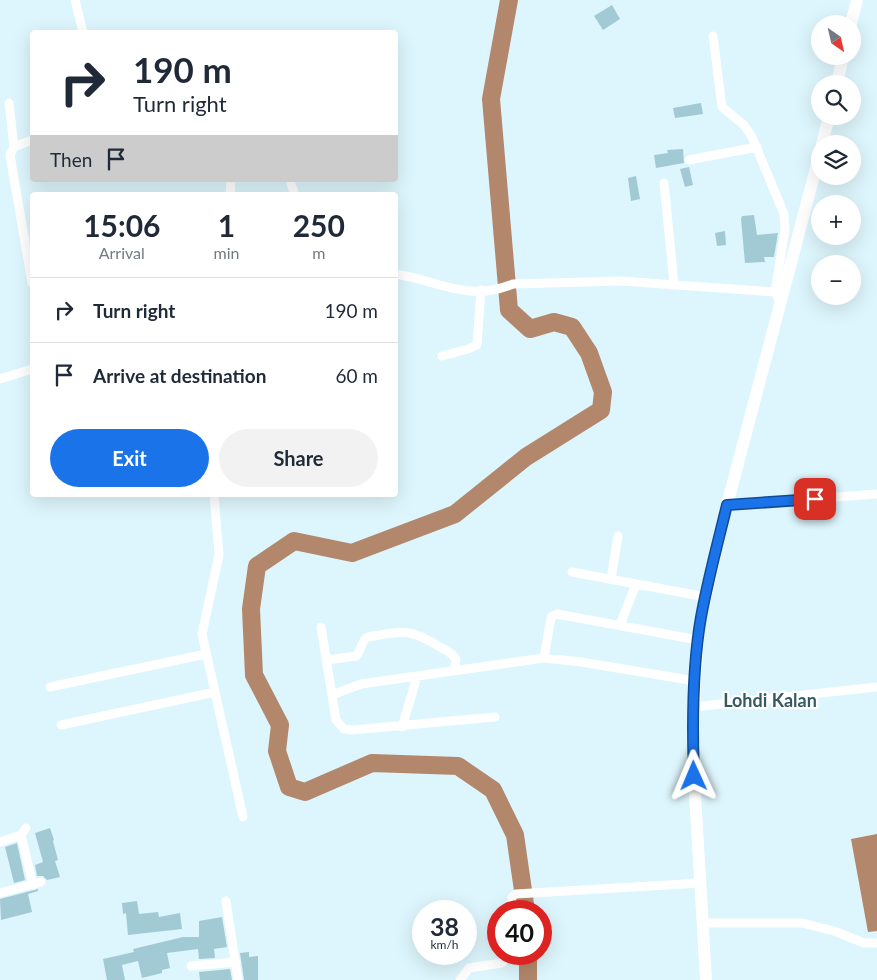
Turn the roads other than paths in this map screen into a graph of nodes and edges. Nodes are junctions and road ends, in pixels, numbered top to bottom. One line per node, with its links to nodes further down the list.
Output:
1 (75, 0): 4 (street)
2 (857, 0): 3 (street)
3 (853, 15)
4 (82, 30)
5 (713, 36): 9 (street)
6 (9, 103): 8 (street)
7 (30, 141): 8 (street)
8 (14, 147): 15 (street)
9 (757, 147): 10 (street); 19 (street)
10 (689, 160)
11 (664, 183): 17 (street)
12 (291, 184): 14 (street)
13 (812, 185): 20 (street)
14 (294, 192)
15 (30, 271)
16 (398, 275): 18 (street)
17 (674, 284): 18 (street); 19 (street)
18 (481, 290): 21 (street)
19 (775, 292): 20 (street)
20 (781, 304): 26 (street)
21 (442, 356)
22 (30, 370): 23 (street)
23 (0, 379)
24 (877, 494): 26 (street)
25 (214, 497): 35 (street)
26 (727, 505): 31 (street)
27 (618, 536): 29 (street)
28 (572, 572): 29 (street)
29 (611, 579): 30 (street)
30 (636, 584): 31 (street); 32 (street)
31 (706, 597): 34 (street)
32 (620, 625): 34 (street); 36 (street)
33 (321, 627): 37 (street)
34 (698, 640): 40 (street)
35 (206, 654): 42 (street); 43 (street)
36 (544, 658): 38 (street); 40 (street)
37 (327, 660): 38 (street); 44 (street)
38 (454, 671): 39 (street)
39 (417, 676): 44 (street); 48 (street)
40 (695, 681): 45 (street)
41 (877, 687): 45 (street)
42 (50, 688)
43 (215, 692): 47 (street); 49 (street)
44 (332, 695): 48 (street)
45 (694, 707): 51 (street)
46 (495, 717): 48 (street)
47 (61, 725)
48 (402, 727)
49 (243, 817)
50 (0, 842): 52 (street)
51 (700, 883): 53 (street); 55 (street)
52 (0, 893)
53 (512, 900)
54 (226, 901): 57 (street)
55 (702, 923): 56 (street); 62 (street)
56 (877, 944)
57 (236, 962): 59 (street); 60 (street)
58 (489, 965): 61 (street)
59 (191, 966)
60 (238, 980)
61 (460, 980)
62 (706, 980)

